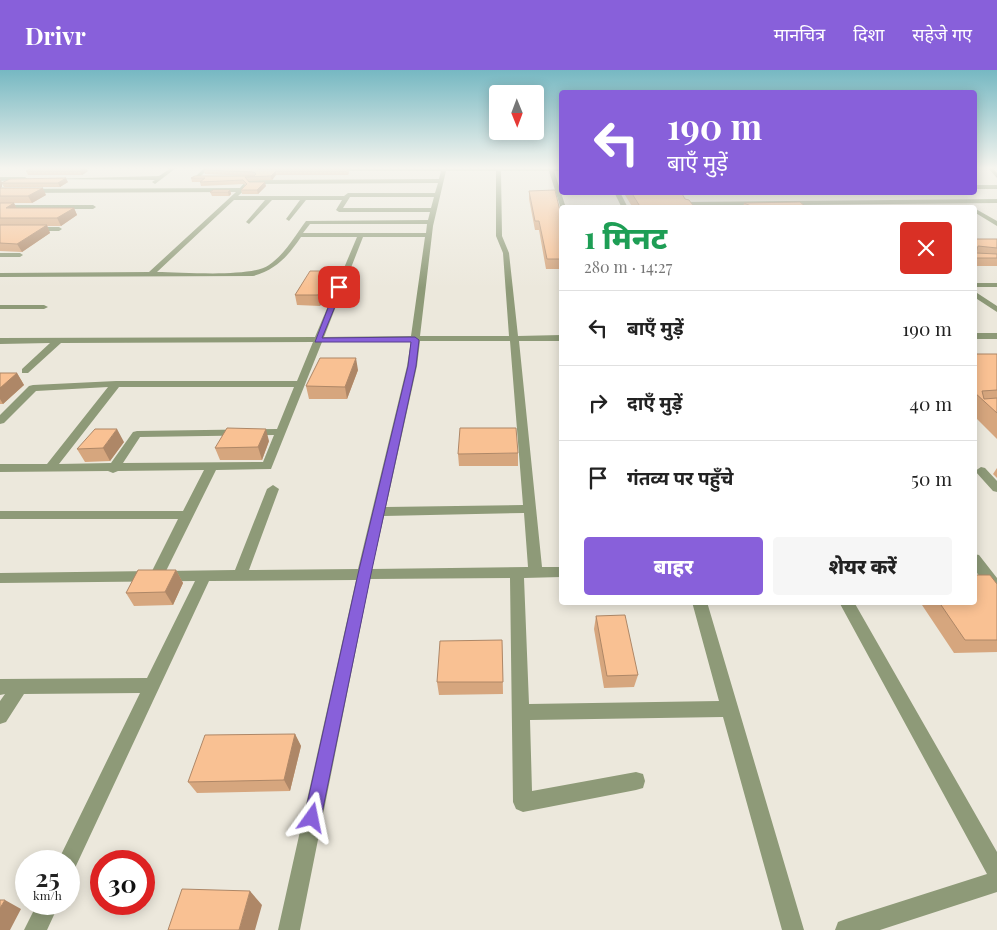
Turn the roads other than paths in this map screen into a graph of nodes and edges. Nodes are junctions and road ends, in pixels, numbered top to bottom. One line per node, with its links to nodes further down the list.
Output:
1 (222, 208): 21 (street)
2 (261, 208): 12 (street)
3 (297, 208): 11 (street)
4 (340, 208): 13 (street)
5 (434, 208): 13 (street)
6 (499, 208): 31 (street)
7 (977, 212): 9 (street)
8 (977, 218): 9 (street)
9 (987, 218): 10 (street); 14 (street)
10 (997, 218)
11 (290, 219)
12 (249, 222)
13 (431, 222): 17 (street); 18 (street); 34 (street)
14 (997, 224)
15 (0, 229): 16 (street)
16 (60, 229)
17 (298, 235): 18 (street); 21 (street)
18 (361, 235): 33 (street)
19 (0, 255): 20 (street)
20 (20, 255)
21 (151, 274): 22 (street)
22 (0, 275)
23 (977, 285): 24 (street)
24 (997, 285)
25 (977, 295): 28 (street)
26 (0, 307): 27 (street)
27 (44, 307)
28 (997, 310)
29 (977, 336): 30 (street)
30 (997, 336)
31 (514, 338): 32 (street); 34 (street); 51 (street)
32 (559, 338)
33 (317, 340): 34 (street); 36 (street); 39 (street)
34 (415, 340): 52 (street)
35 (0, 341): 36 (street)
36 (57, 342): 37 (street)
37 (25, 371)
38 (116, 384): 39 (street); 41 (street); 46 (street)
39 (300, 384): 43 (street)
40 (0, 406): 41 (street)
41 (15, 406): 42 (street)
42 (0, 421)
43 (280, 432): 44 (street); 47 (street)
44 (212, 466): 47 (street); 54 (street)
45 (0, 468): 46 (street)
46 (49, 469): 47 (street)
47 (113, 469)
48 (981, 471): 49 (street)
49 (997, 488)
50 (273, 489): 60 (street)
51 (530, 509): 52 (street); 58 (street)
52 (378, 512): 59 (street)
53 (0, 515): 54 (street)
54 (187, 515): 61 (street)
55 (977, 563): 64 (street)
56 (559, 572): 58 (street)
57 (517, 573): 58 (street); 59 (street); 71 (street)
58 (536, 573)
59 (364, 574): 60 (street); 79 (street)
60 (240, 575): 62 (street)
61 (156, 576): 62 (street); 63 (street)
62 (205, 576): 67 (street)
63 (0, 578)
64 (997, 588)
65 (700, 605): 70 (street)
66 (848, 605): 75 (street)
67 (153, 685): 69 (street); 74 (street)
68 (0, 686): 69 (street)
69 (20, 686): 72 (street)
70 (730, 709): 71 (street); 80 (street)
71 (521, 712): 73 (street)
72 (0, 716)
73 (636, 781)
74 (73, 850)
75 (997, 872)
76 (997, 881): 81 (street)
77 (42, 915): 78 (street)
78 (35, 930)
79 (289, 930)
80 (793, 930)
81 (846, 930)

